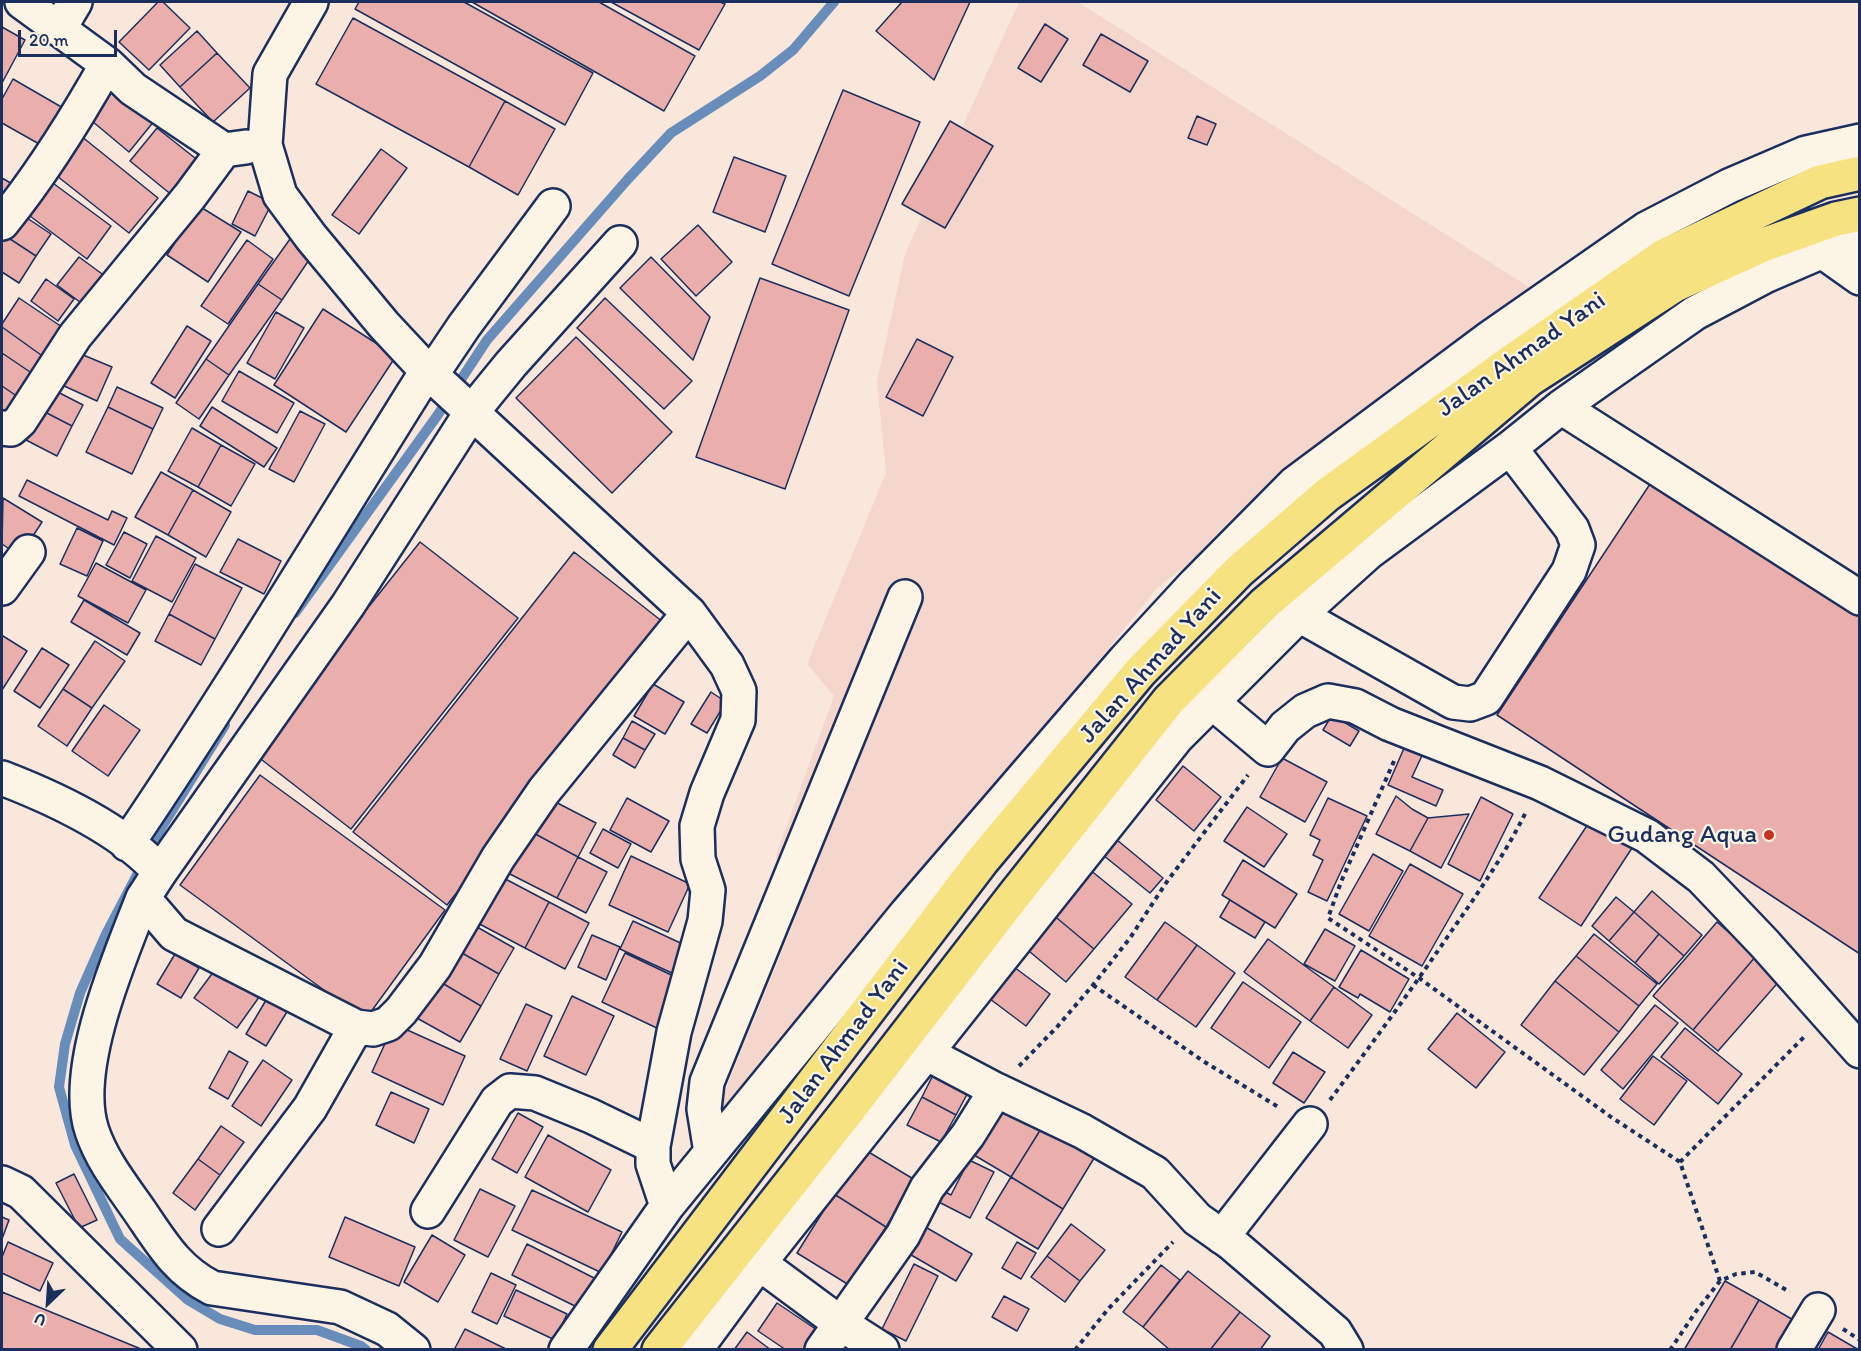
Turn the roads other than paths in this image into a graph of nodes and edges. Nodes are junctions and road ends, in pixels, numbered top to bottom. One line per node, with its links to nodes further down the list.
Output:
1 (22, 2): 3 (street)
2 (311, 2): 6 (street)
3 (67, 15): 4 (street)
4 (106, 64): 7 (street); 11 (street)
5 (1860, 141): 36 (street)
6 (265, 145): 7 (street); 16 (street)
7 (224, 150): 19 (street)
8 (1860, 172): 48 (highway, Jalan Ahmad Yani)
9 (553, 206): 16 (street)
10 (1860, 214): 49 (highway, Jalan Ahmad Yani)
11 (2, 223)
12 (1860, 240): 14 (street)
13 (620, 243): 18 (street)
14 (1822, 251): 15 (street); 17 (street)
15 (1860, 278)
16 (431, 375): 18 (street); 29 (street)
17 (1562, 407): 20 (street); 24 (street)
18 (466, 408): 25 (street); 29 (street)
19 (2, 428)
20 (1510, 448): 26 (street); 26 (street)
21 (28, 552): 22 (street)
22 (2, 588)
23 (905, 597): 36 (street)
24 (1860, 598)
25 (689, 613): 30 (street); 35 (street)
26 (1299, 615): 27 (street)
27 (1212, 702): 31 (street); 32 (street)
28 (2, 778): 29 (street)
29 (143, 865): 30 (street); 46 (street)
30 (356, 1027): 41 (street)
31 (1860, 1051)
32 (926, 1053): 33 (street); 42 (street)
33 (996, 1090): 40 (street); 44 (street)
34 (1310, 1124): 40 (street)
35 (653, 1146): 38 (street); 39 (street)
36 (711, 1152): 38 (street)
37 (2, 1183): 45 (street)
38 (667, 1206): 47 (street)
39 (428, 1211)
40 (1210, 1228): 53 (street)
41 (219, 1229)
42 (759, 1263): 44 (street); 50 (street)
43 (1818, 1311): 54 (street)
44 (840, 1323): 51 (street); 52 (street)
45 (180, 1350)
46 (413, 1350)
47 (566, 1350)
48 (610, 1350)
49 (659, 1350)
50 (695, 1350)
51 (822, 1350)
52 (882, 1350)
53 (1346, 1350)
54 (1794, 1350)

